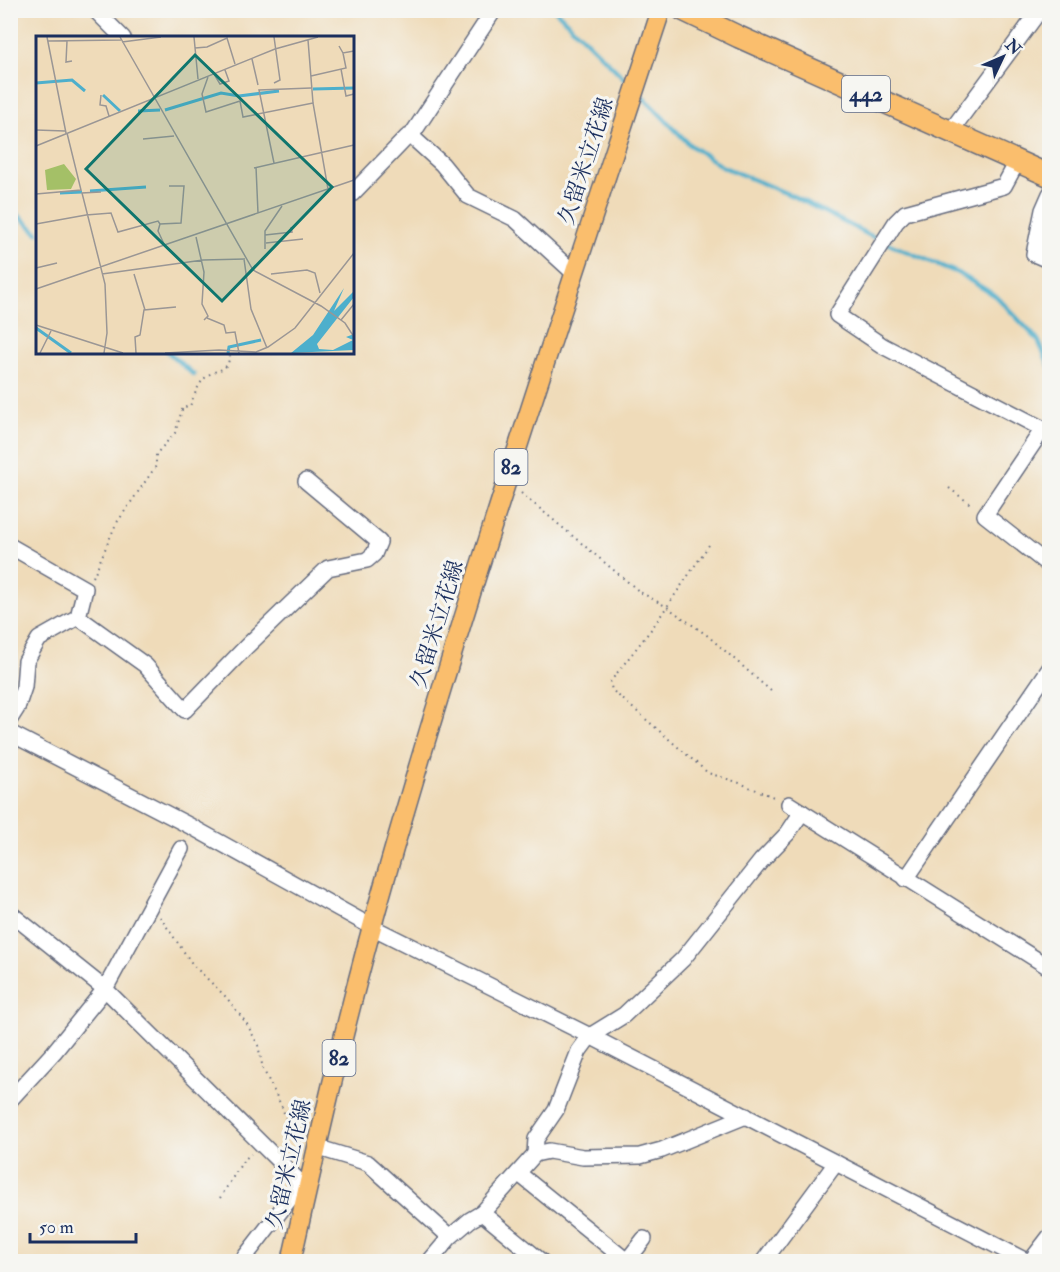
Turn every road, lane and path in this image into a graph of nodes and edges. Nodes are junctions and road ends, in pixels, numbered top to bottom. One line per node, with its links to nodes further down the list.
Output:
1 (95, 10): 6 (street)
2 (494, 10): 8 (street)
3 (661, 10): 14 (main road, 久留米立花線 / 82)
4 (683, 10): 7 (highway, 442)
5 (1040, 10): 7 (street)
6 (121, 36)
7 (950, 132): 9 (highway, 442)
8 (411, 136): 11 (street); 14 (street)
9 (1017, 162): 10 (highway, 442); 16 (street)
10 (1050, 176)
11 (354, 192)
12 (1050, 194): 13 (street)
13 (1050, 261)
14 (574, 273): 17 (main road, 久留米立花線 / 82)
15 (230, 354): 24 (path)
16 (1046, 432): 20 (street)
17 (507, 479): 25 (path); 36 (main road, 久留米立花線 / 82)
18 (306, 481): 26 (street)
19 (949, 488): 20 (path)
20 (985, 515): 23 (street)
21 (709, 545): 25 (path)
22 (10, 546): 24 (street)
23 (1050, 566)
24 (85, 590): 26 (street)
25 (667, 607): 28 (path); 31 (path)
26 (78, 617): 29 (street)
27 (1050, 668): 33 (street)
28 (772, 692)
29 (10, 718)
30 (10, 733): 36 (street)
31 (796, 808): 33 (street); 39 (street)
32 (181, 849): 34 (street)
33 (906, 879): 37 (street)
34 (150, 906): 38 (street); 43 (path)
35 (10, 913): 38 (street)
36 (372, 927): 39 (street); 43 (main road, 久留米立花線 / 82)
37 (1050, 969)
38 (105, 989): 40 (street); 42 (street)
39 (590, 1036): 41 (street); 44 (street)
40 (10, 1100)
41 (746, 1116): 44 (street); 45 (street)
42 (262, 1144): 47 (street); 48 (path)
43 (316, 1147): 47 (main road, 久留米立花線 / 82); 51 (street)
44 (535, 1154): 46 (street)
45 (836, 1163): 58 (street); 59 (street)
46 (518, 1173): 49 (street); 53 (street)
47 (305, 1186): 54 (street); 55 (main road, 久留米立花線 / 82)
48 (220, 1198)
49 (482, 1213): 51 (street); 57 (street)
50 (1050, 1236): 59 (street)
51 (450, 1237): 56 (street)
52 (644, 1239): 53 (street)
53 (620, 1259)
54 (241, 1262)
55 (291, 1262)
56 (429, 1262)
57 (542, 1262)
58 (763, 1262)
59 (1029, 1262)

